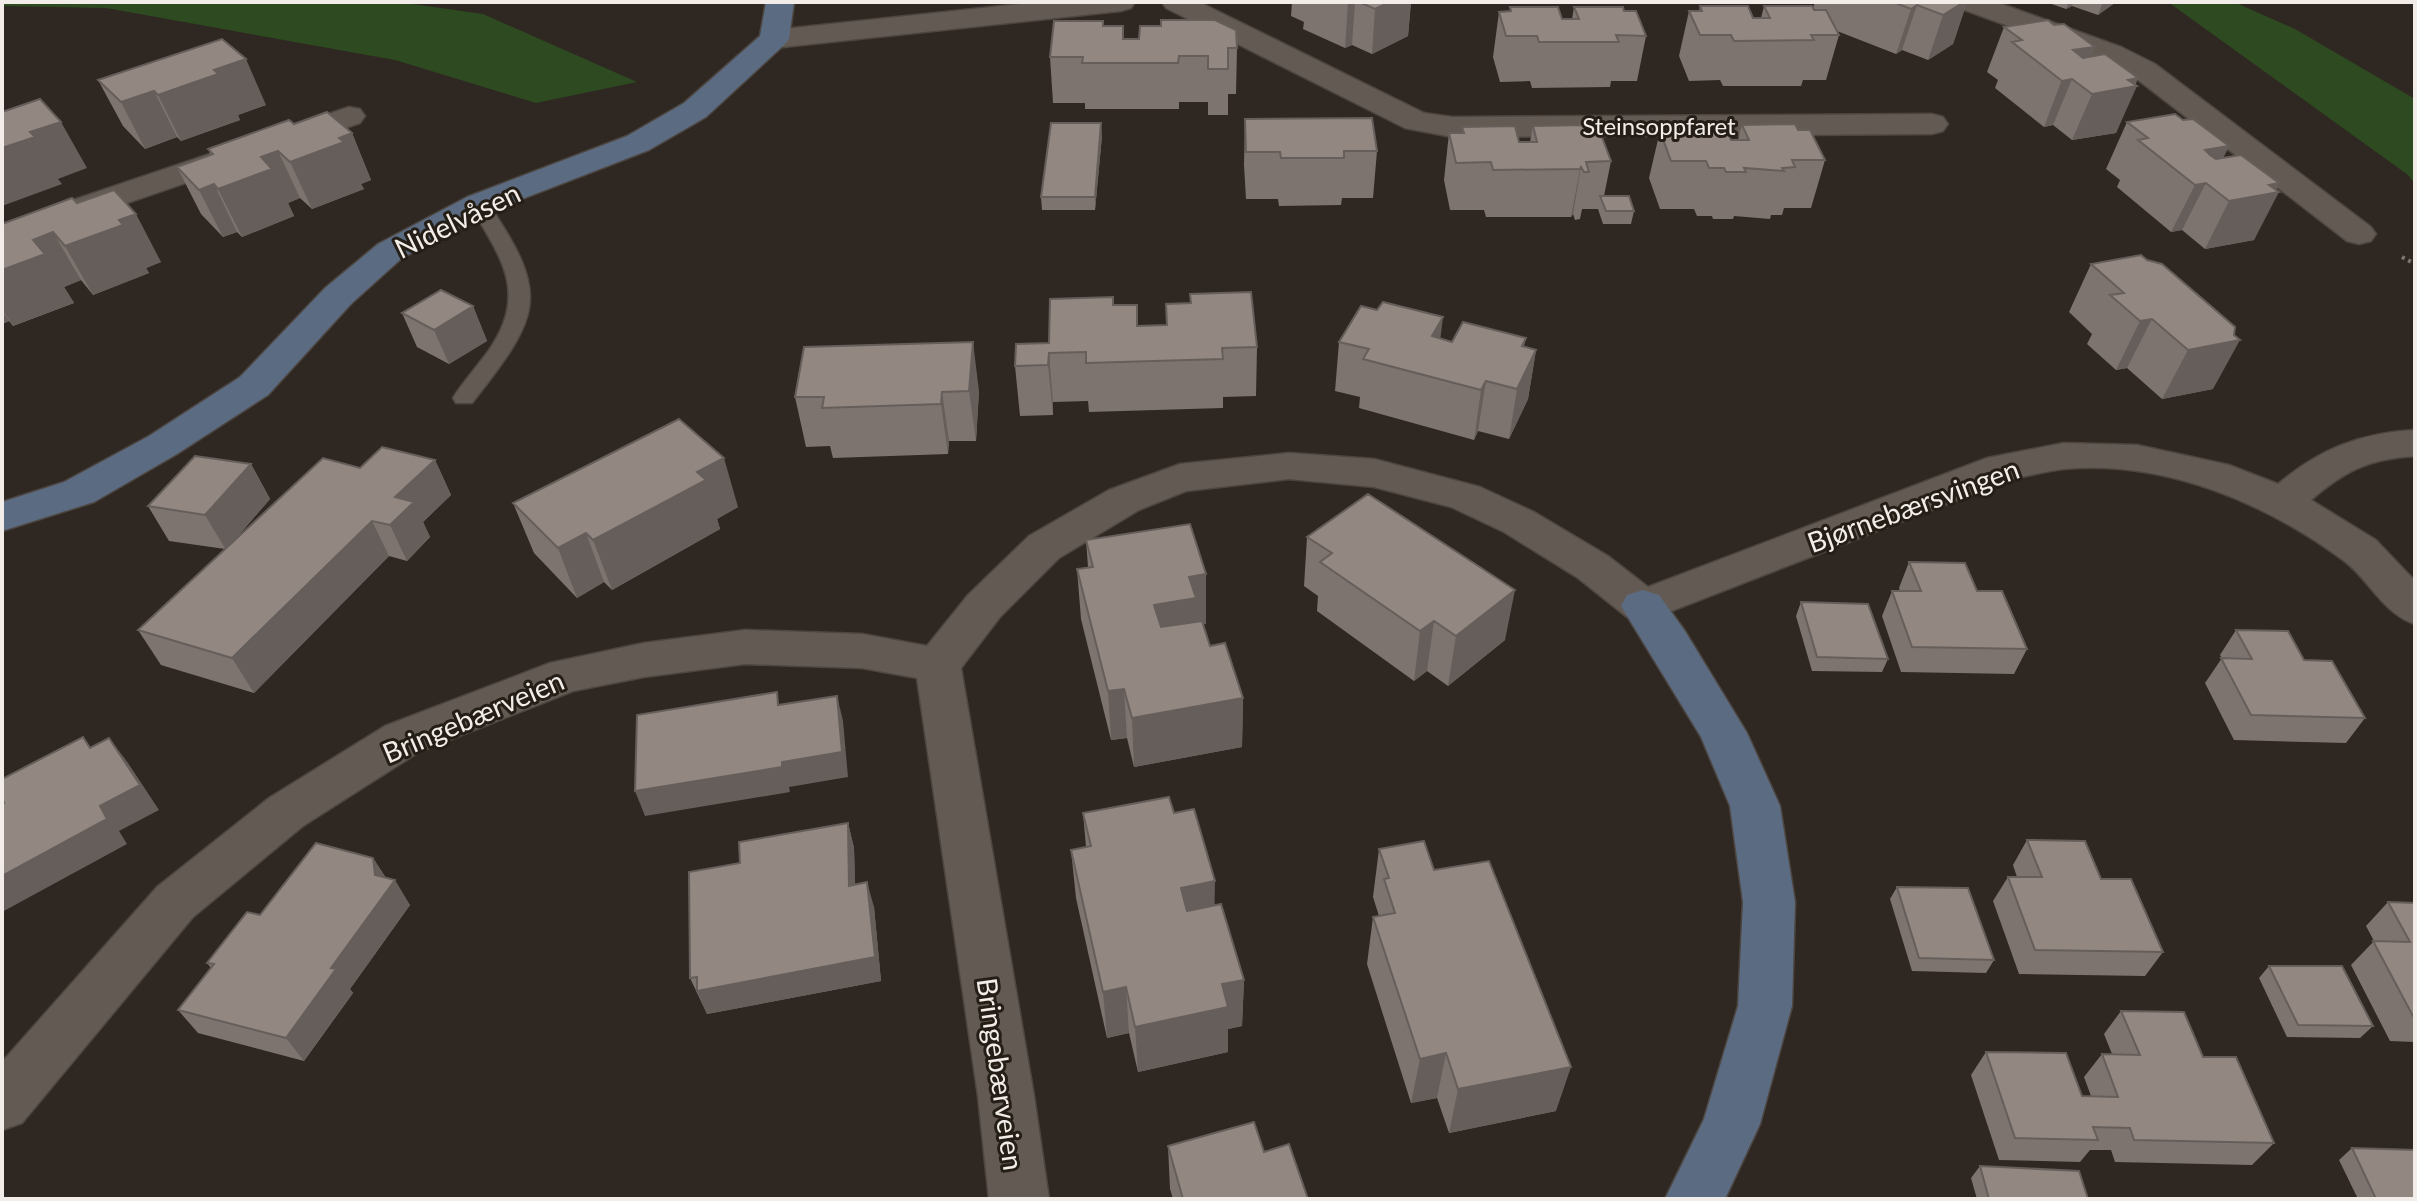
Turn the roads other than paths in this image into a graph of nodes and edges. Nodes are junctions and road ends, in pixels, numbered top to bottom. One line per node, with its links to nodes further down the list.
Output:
1 (780, 2): 5 (street)
2 (1121, 2): 5 (street)
3 (1176, 2): 7 (street, Steinsoppfaret)
4 (1969, 2): 9 (street)
5 (774, 39): 8 (street, Nidelvåsen)
6 (349, 116): 10 (street)
7 (1932, 124)
8 (479, 204): 11 (lane); 14 (street, Nidelvåsen)
9 (2359, 234)
10 (2, 236)
11 (464, 398)
12 (2415, 443): 13 (street)
13 (2283, 502): 15 (street, Bjørnebærsvingen); 16 (street, Bjørnebærsvingen)
14 (2, 517)
15 (1643, 606): 17 (street); 20 (street)
16 (2415, 608)
17 (938, 665): 18 (street, Bringebærveien); 19 (street, Bringebærveien)
18 (2, 1104)
19 (1019, 1199)
20 (1695, 1199)

